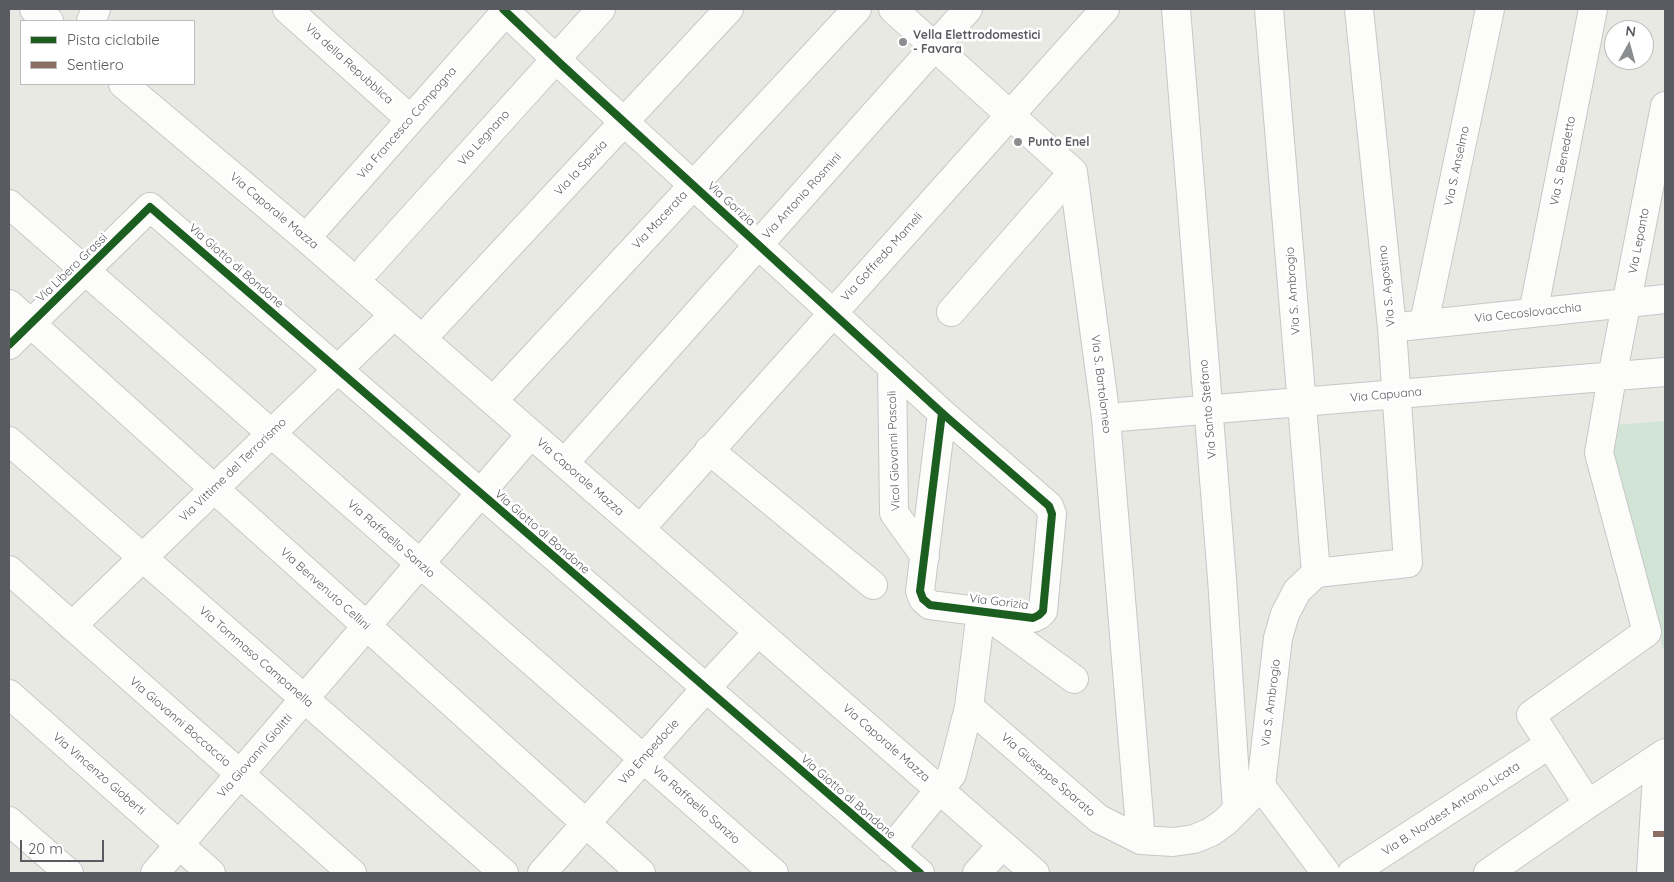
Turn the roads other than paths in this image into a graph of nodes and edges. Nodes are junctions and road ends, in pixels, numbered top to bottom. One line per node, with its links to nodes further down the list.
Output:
1 (34, 9): 15 (street)
2 (287, 9): 21 (street, Via della Repubblica)
3 (602, 9): 17 (street, Via Legnano)
4 (729, 9): 22 (street, Via la Spezia)
5 (857, 9): 24 (street, Via Macerata)
6 (893, 9): 16 (street)
7 (968, 9): 16 (street, Via Antonio Rosmini)
8 (1105, 9): 20 (street, Via Goffredo Mameli)
9 (1176, 9): 50 (street, Via Santo Stefano)
10 (1269, 9): 49 (street, Via S. Ambrogio)
11 (1359, 9): 41 (street, Via S. Agostino)
12 (1490, 9): 38 (street, Via S. Anselmo)
13 (1593, 9): 36 (street, Via S. Benedetto)
14 (506, 10): 17 (street, Via Gorizia); 21 (street, Via Francesco Compagna)
15 (48, 20)
16 (935, 47): 20 (street); 28 (street, Via Antonio Rosmini)
17 (555, 59): 22 (street, Via Gorizia); 29 (street, Via Legnano)
18 (124, 85): 27 (street, Via Caporale Mazza)
19 (1665, 106): 32 (street, Via Lepanto)
20 (1010, 115): 23 (street); 34 (street, Via Goffredo Mameli)
21 (410, 119): 27 (street, Via Francesco Compagna)
22 (624, 122): 24 (street, Via Gorizia); 40 (street, Via la Spezia)
23 (1073, 172): 35 (street); 52 (street, Via S. Bartolomeo)
24 (693, 185): 28 (street, Via Gorizia); 47 (street, Via Macerata)
25 (9, 204): 30 (street, Via Raffaello Sanzio)
26 (150, 207): 30 (street, Via Libero Grassi); 44 (street, Via Giotto di Bondone)
27 (312, 231): 29 (street, Via Caporale Mazza); 37 (street, Via Caporale Mazza)
28 (759, 245): 34 (street, Via Gorizia); 57 (street, Via Antonio Rosmini)
29 (368, 267): 40 (street, Via Caporale Mazza)
30 (85, 271): 39 (street, Via Libero Grassi); 53 (street, Via Raffaello Sanzio)
31 (1665, 299): 32 (street, Via Cecoslovacchia)
32 (1626, 303): 36 (street, Via Cecoslovacchia); 46 (street, Via Lepanto)
33 (9, 304): 39 (street, Via Benvenuto Cellini)
34 (833, 312): 43 (street, Via Gorizia); 56 (street, Via Goffredo Mameli)
35 (951, 312)
36 (1533, 313): 38 (street, Via Cecoslovacchia)
37 (394, 315): 44 (street, Via Vittime del Terrorismo); 54 (street, Via Caporale Mazza)
38 (1424, 323): 41 (street, Via Cecoslovacchia)
39 (30, 324): 42 (street, Via Libero Grassi); 58 (street, Via Benvenuto Cellini)
40 (434, 326): 47 (street, Via Caporale Mazza)
41 (1392, 328): 48 (street, Via S. Agostino)
42 (9, 345)
43 (892, 367): 51 (street, Via Gorizia); 61 (street, Vicol Giovanni Pascoli)
44 (338, 369): 53 (street, Via Vittime del Terrorismo); 59 (street, Via Giotto di Bondone)
45 (1665, 372): 46 (street, Via Capuana)
46 (1612, 377): 48 (street, Via Capuana); 76 (street, Via Lepanto)
47 (504, 389): 57 (street, Via Caporale Mazza)
48 (1396, 393): 49 (street, Via Capuana); 65 (street, Via S. Agostino)
49 (1301, 403): 50 (street, Via Capuana); 65 (street, Via S. Ambrogio)
50 (1208, 410): 52 (street, Via Capuana); 83 (street, Via Santo Stefano)
51 (942, 413): 61 (street, Via Gorizia); 67 (street, Via Gorizia)
52 (1106, 418): 87 (street, Via S. Bartolomeo)
53 (270, 434): 58 (street, Via Vittime del Terrorismo); 63 (street, Via Raffaello Sanzio)
54 (531, 434): 59 (street, Via Giovanni Giolitti); 60 (street, Via Caporale Mazza)
55 (9, 441): 62 (street, Via Tommaso Campanella)
56 (709, 450): 60 (street, Via Goffredo Mameli); 66 (street)
57 (575, 451): 60 (street, Via Caporale Mazza)
58 (214, 489): 62 (street, Via Vittime del Terrorismo); 69 (street, Via Benvenuto Cellini)
59 (481, 493): 63 (street, Via Giovanni Giolitti); 72 (street, Via Giotto di Bondone)
60 (645, 523): 70 (street, Via Caporale Mazza)
61 (925, 556): 67 (street, Via Gorizia)
62 (143, 558): 68 (street, Via Vittime del Terrorismo); 74 (street, Via Tommaso Campanella)
63 (420, 564): 69 (street, Via Giovanni Giolitti); 78 (street, Via Raffaello Sanzio)
64 (9, 570): 68 (street, Via Giovanni Boccaccio)
65 (1316, 573): 80 (street, Via S. Ambrogio)
66 (874, 585)
67 (981, 611): 71 (street); 75 (street)
68 (72, 626): 79 (street, Via Giovanni Boccaccio)
69 (367, 626): 74 (street, Via Giovanni Giolitti); 85 (street, Via Benvenuto Cellini)
70 (758, 632): 72 (street, Via Empedocle); 81 (street, Via Caporale Mazza)
71 (1074, 679)
72 (706, 688): 78 (street, Via Empedocle); 90 (street, Via Giotto di Bondone)
73 (9, 694): 89 (street, Via Vincenzo Gioberti)
74 (304, 699): 79 (street, Via Giovanni Giolitti); 96 (street, Via Tommaso Campanella)
75 (969, 707): 81 (street); 87 (street, Via Giuseppe Sparato)
76 (1550, 744): 82 (street); 103 (street, Via B. Nordest Antonio Licata)
77 (1662, 755): 82 (street); 86 (street)
78 (643, 759): 85 (street, Via Empedocle); 99 (street, Via Raffaello Sanzio)
79 (240, 774): 89 (street, Via Giovanni Giolitti); 95 (street, Via Giovanni Boccaccio)
80 (1261, 786): 83 (street, Via Giuseppe Sparato); 91 (street)
81 (940, 790): 88 (street, Via Caporale Mazza); 90 (street)
82 (1588, 804): 104 (street)
83 (1237, 810): 87 (street, Via Giuseppe Sparato)
84 (9, 821): 92 (street)
85 (586, 823): 97 (street, Via Empedocle); 98 (street, Via Benvenuto Cellini)
86 (1659, 834): 105 (street)
87 (1141, 840)
88 (1002, 844): 101 (street); 102 (street, Via Caporale Mazza)
89 (179, 845): 93 (street, Via Giovanni Giolitti); 94 (street, Via Vincenzo Gioberti)
90 (891, 849): 100 (street, Via Giotto di Bondone)
91 (1314, 869)
92 (69, 873)
93 (155, 873)
94 (211, 873)
95 (352, 873)
96 (504, 873)
97 (542, 873)
98 (641, 873)
99 (774, 873)
100 (920, 873)
101 (977, 873)
102 (1035, 873)
103 (1352, 873)
104 (1488, 873)
105 (1650, 873)

